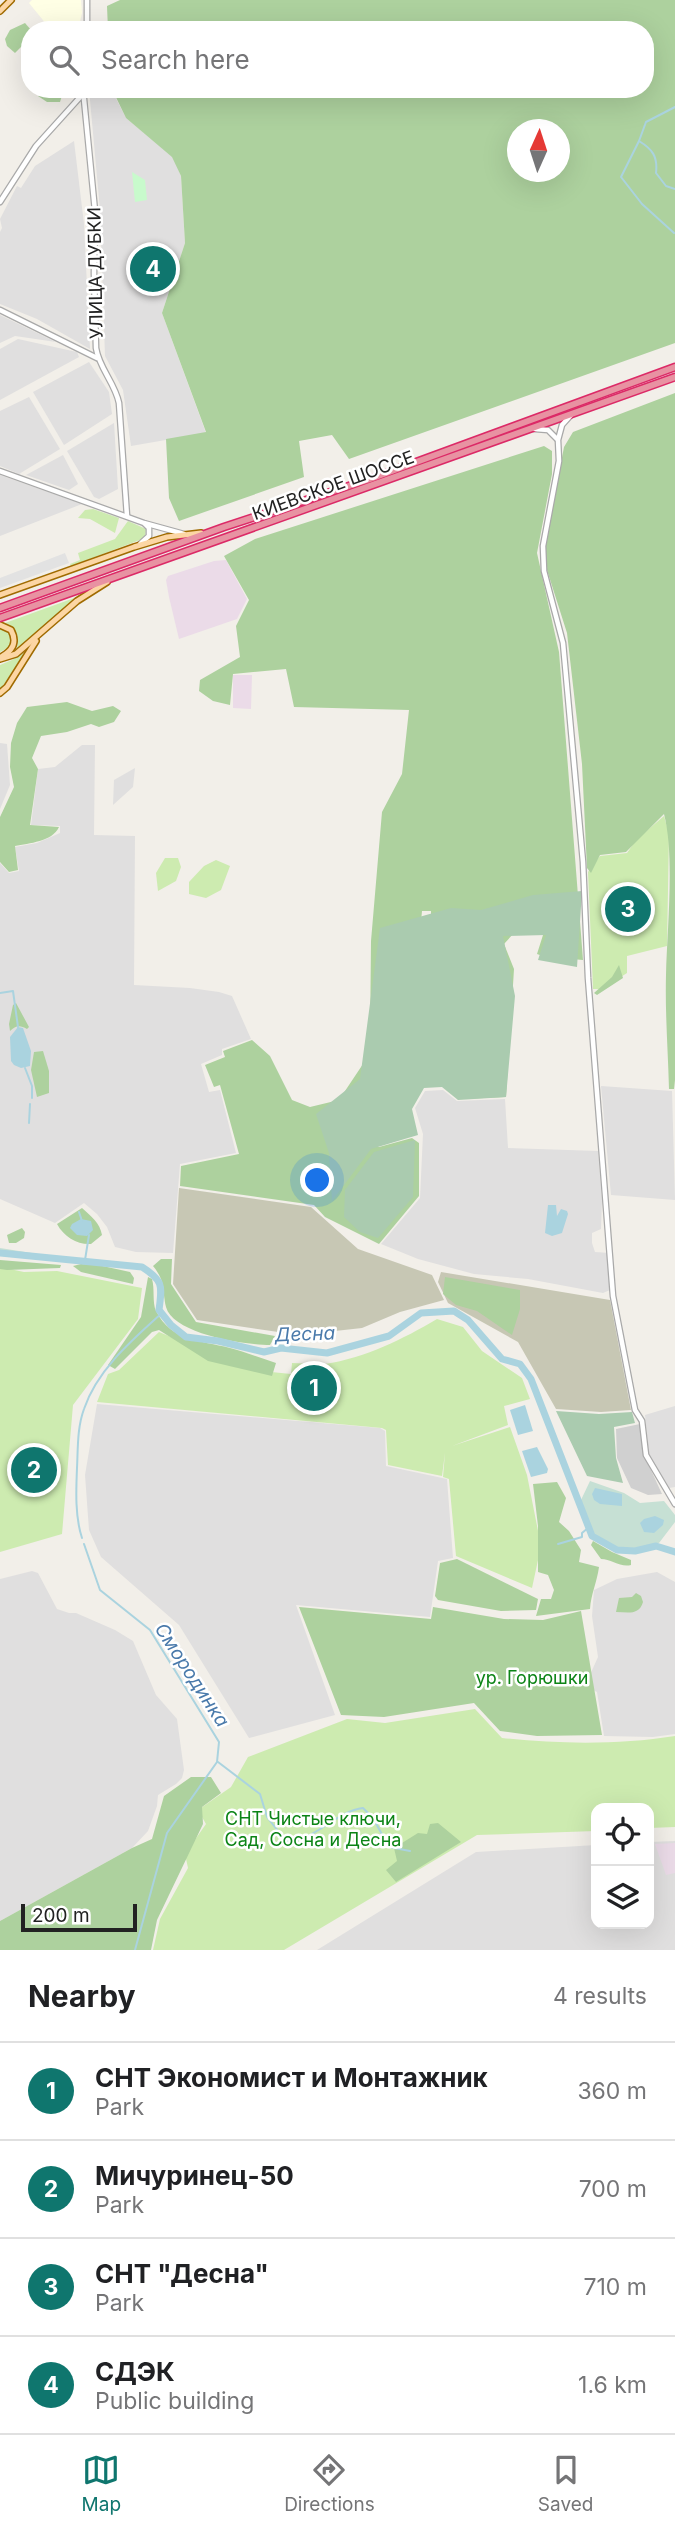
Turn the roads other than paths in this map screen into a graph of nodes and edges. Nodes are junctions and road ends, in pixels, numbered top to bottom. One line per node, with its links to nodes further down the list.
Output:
1 (11, 0): 3 (main road)
2 (86, 0): 4 (street)
3 (0, 11)
4 (86, 21)
5 (78, 98): 7 (street)
6 (84, 98): 9 (street, УЛИЦА ДУБКИ)
7 (0, 202)
8 (0, 310): 9 (street)
9 (97, 358): 16 (street, УЛИЦА ДУБКИ)
10 (675, 367): 18 (highway, КИЕВСКОЕ ШОССЕ)
11 (675, 377): 12 (highway, КИЕВСКОЕ ШОССЕ)
12 (574, 413): 13 (highway, КИЕВСКОЕ ШОССЕ); 14 (street)
13 (529, 429): 14 (street); 21 (highway, КИЕВСКОЕ ШОССЕ)
14 (558, 440): 29 (street)
15 (0, 471): 16 (street)
16 (127, 516): 17 (street)
17 (144, 523): 19 (street); 20 (street)
18 (224, 527): 19 (main road); 23 (highway, КИЕВСКОЕ ШОССЕ)
19 (185, 535): 20 (main road)
20 (134, 547): 22 (main road)
21 (113, 578): 24 (highway, КИЕВСКОЕ ШОССЕ); 26 (main road)
22 (0, 595)
23 (0, 608)
24 (0, 618)
25 (0, 625): 27 (main road)
26 (40, 635): 27 (main road); 28 (main road)
27 (0, 659)
28 (0, 693)
29 (675, 1504)

